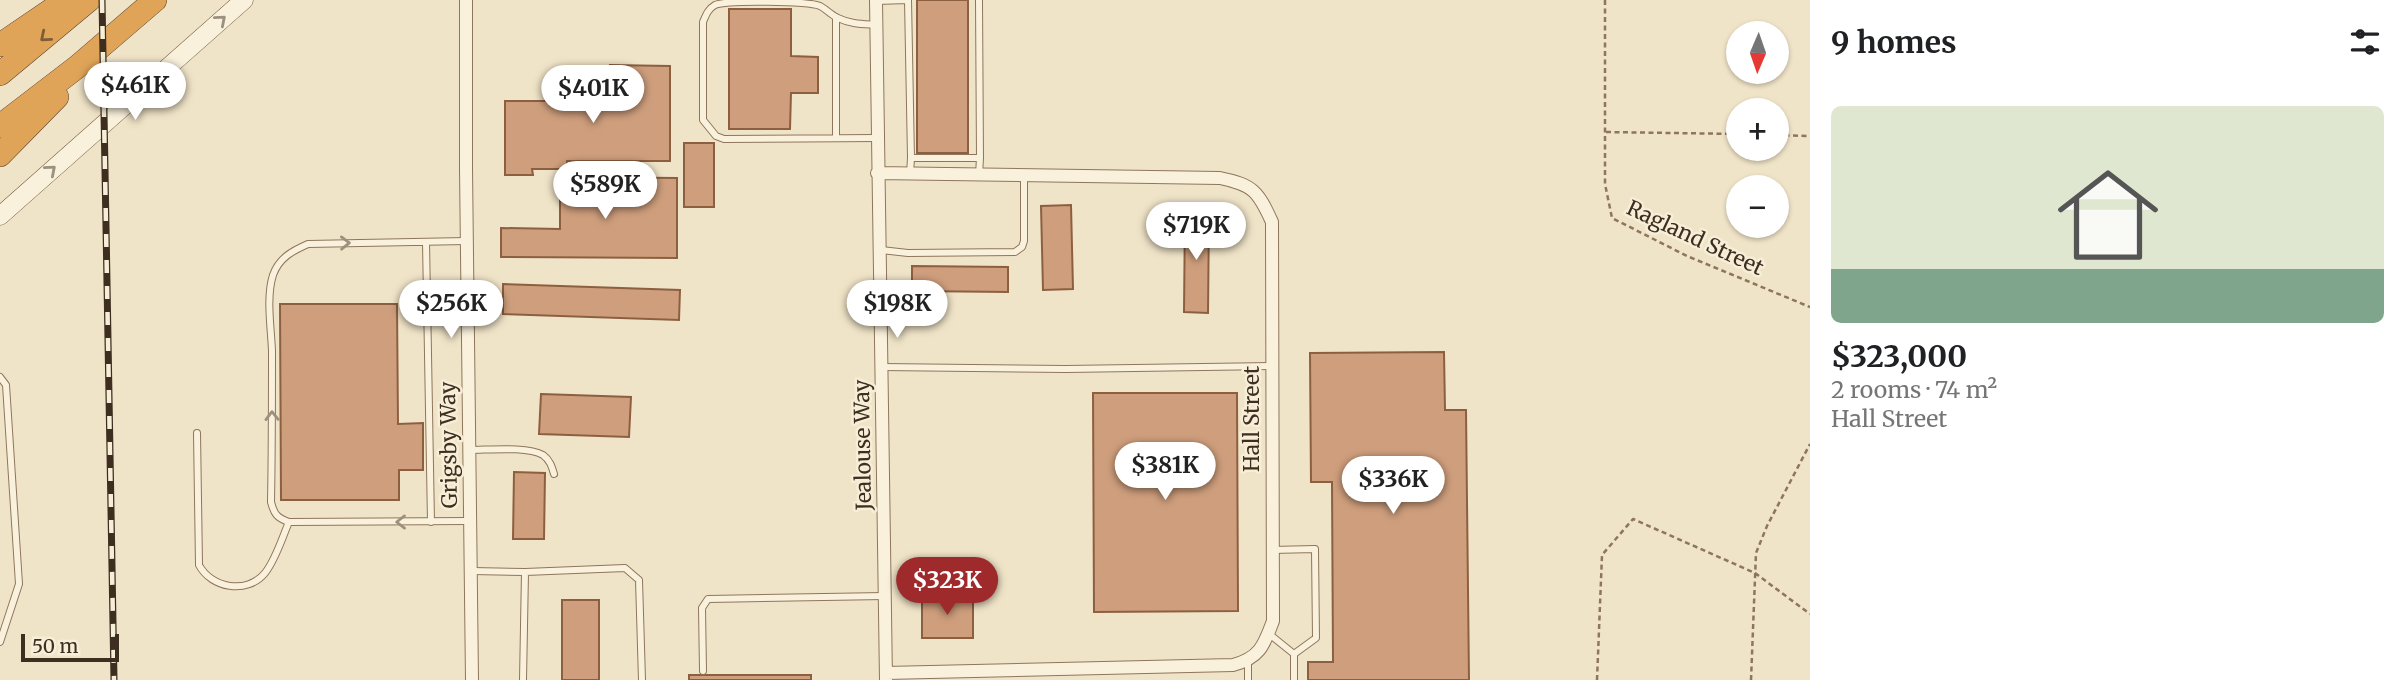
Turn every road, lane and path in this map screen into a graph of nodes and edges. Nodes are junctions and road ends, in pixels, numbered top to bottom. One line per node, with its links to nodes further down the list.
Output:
1 (66, 0): 12 (highway)
2 (89, 0): 14 (highway, one-way to 14)
3 (156, 0): 13 (highway)
4 (244, 0): 29 (main road, one-way to 4)
5 (466, 0): 30 (street, Grigsby Way)
6 (908, 0): 9 (lane); 23 (lane)
7 (979, 0): 24 (lane)
8 (1605, 0): 16 (path, Ragland Street)
9 (876, 1): 11 (street, Jealouse Way)
10 (836, 17): 11 (lane); 20 (lane); 20 (lane)
11 (876, 25): 21 (street, Jealouse Way)
12 (0, 46)
13 (77, 67): 15 (highway); 22 (highway)
14 (0, 74)
15 (0, 126)
16 (1606, 132): 17 (path); 33 (path, Ragland Street)
17 (1726, 134)
18 (1789, 135): 19 (path)
19 (1810, 136)
20 (836, 138): 21 (lane)
21 (877, 138): 25 (street, Jealouse Way)
22 (0, 155)
23 (911, 158): 24 (lane); 26 (lane)
24 (980, 158): 27 (lane)
25 (877, 173): 26 (street, Hall Street); 32 (street, Jealouse Way)
26 (911, 174): 27 (street, Hall Street)
27 (979, 174): 28 (street, Hall Street)
28 (1024, 175): 32 (lane); 34 (street, Hall Street)
29 (0, 216)
30 (466, 241): 31 (lane); 39 (street, Grigsby Way)
31 (426, 242): 41 (lane, one-way to 31); 42 (lane)
32 (878, 250): 35 (street, Jealouse Way)
33 (1810, 307)
34 (1272, 366): 35 (lane); 44 (street, Hall Street)
35 (881, 367): 48 (street, Jealouse Way)
36 (0, 377): 51 (lane)
37 (197, 433): 41 (lane)
38 (1810, 444): 47 (path)
39 (468, 450): 40 (lane); 43 (street, Grigsby Way)
40 (554, 474)
41 (289, 522): 42 (lane, one-way to 41)
42 (431, 522): 43 (lane)
43 (469, 522): 45 (street, Grigsby Way)
44 (1272, 550): 50 (street, Hall Street); 52 (lane)
45 (470, 571): 46 (lane); 56 (street, Grigsby Way)
46 (525, 572): 57 (lane); 58 (lane)
47 (1755, 573): 49 (path); 61 (path); 62 (path)
48 (885, 596): 54 (lane); 55 (street, Jealouse Way)
49 (1810, 614)
50 (1269, 633): 52 (lane); 53 (street)
51 (0, 642)
52 (1294, 654): 60 (lane)
53 (1248, 661): 55 (street); 59 (lane)
54 (703, 671)
55 (886, 676)
56 (472, 680)
57 (523, 680)
58 (642, 680)
59 (1248, 680)
60 (1294, 680)
61 (1597, 680)
62 (1751, 680)

